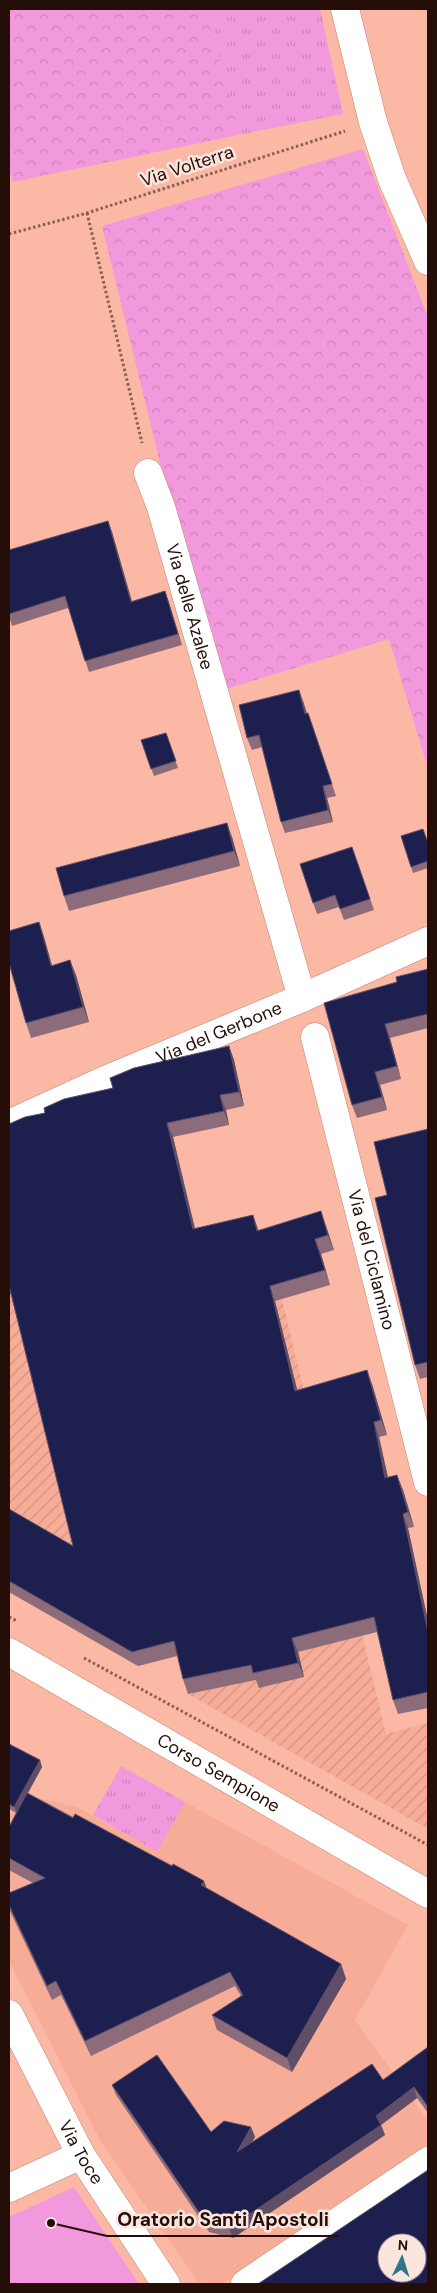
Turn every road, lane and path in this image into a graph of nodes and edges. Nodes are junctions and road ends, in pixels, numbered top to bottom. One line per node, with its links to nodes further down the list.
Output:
1 (346, 9): 2 (street)
2 (373, 122): 3 (path, Via Volterra); 5 (street)
3 (87, 213): 4 (path, Via Volterra); 6 (path)
4 (9, 234)
5 (428, 260)
6 (148, 473): 8 (street, Via delle Azalee)
7 (428, 941): 8 (street, Via del Gerbone)
8 (302, 998): 10 (street, Via del Gerbone)
9 (315, 1038): 11 (street, Via del Ciclamino)
10 (9, 1124)
11 (419, 1405): 12 (street, Via del Ciclamino)
12 (428, 1482)
13 (9, 1617): 14 (path)
14 (25, 1626)
15 (9, 1652): 18 (street, Corso Sempione)
16 (75, 1653): 17 (path)
17 (428, 1845)
18 (428, 1894)
19 (9, 2014): 20 (street, Via Toce)
20 (81, 2155): 22 (street); 23 (street, Via Toce)
21 (428, 2161): 24 (street)
22 (9, 2188)
23 (166, 2284)
24 (245, 2284)

